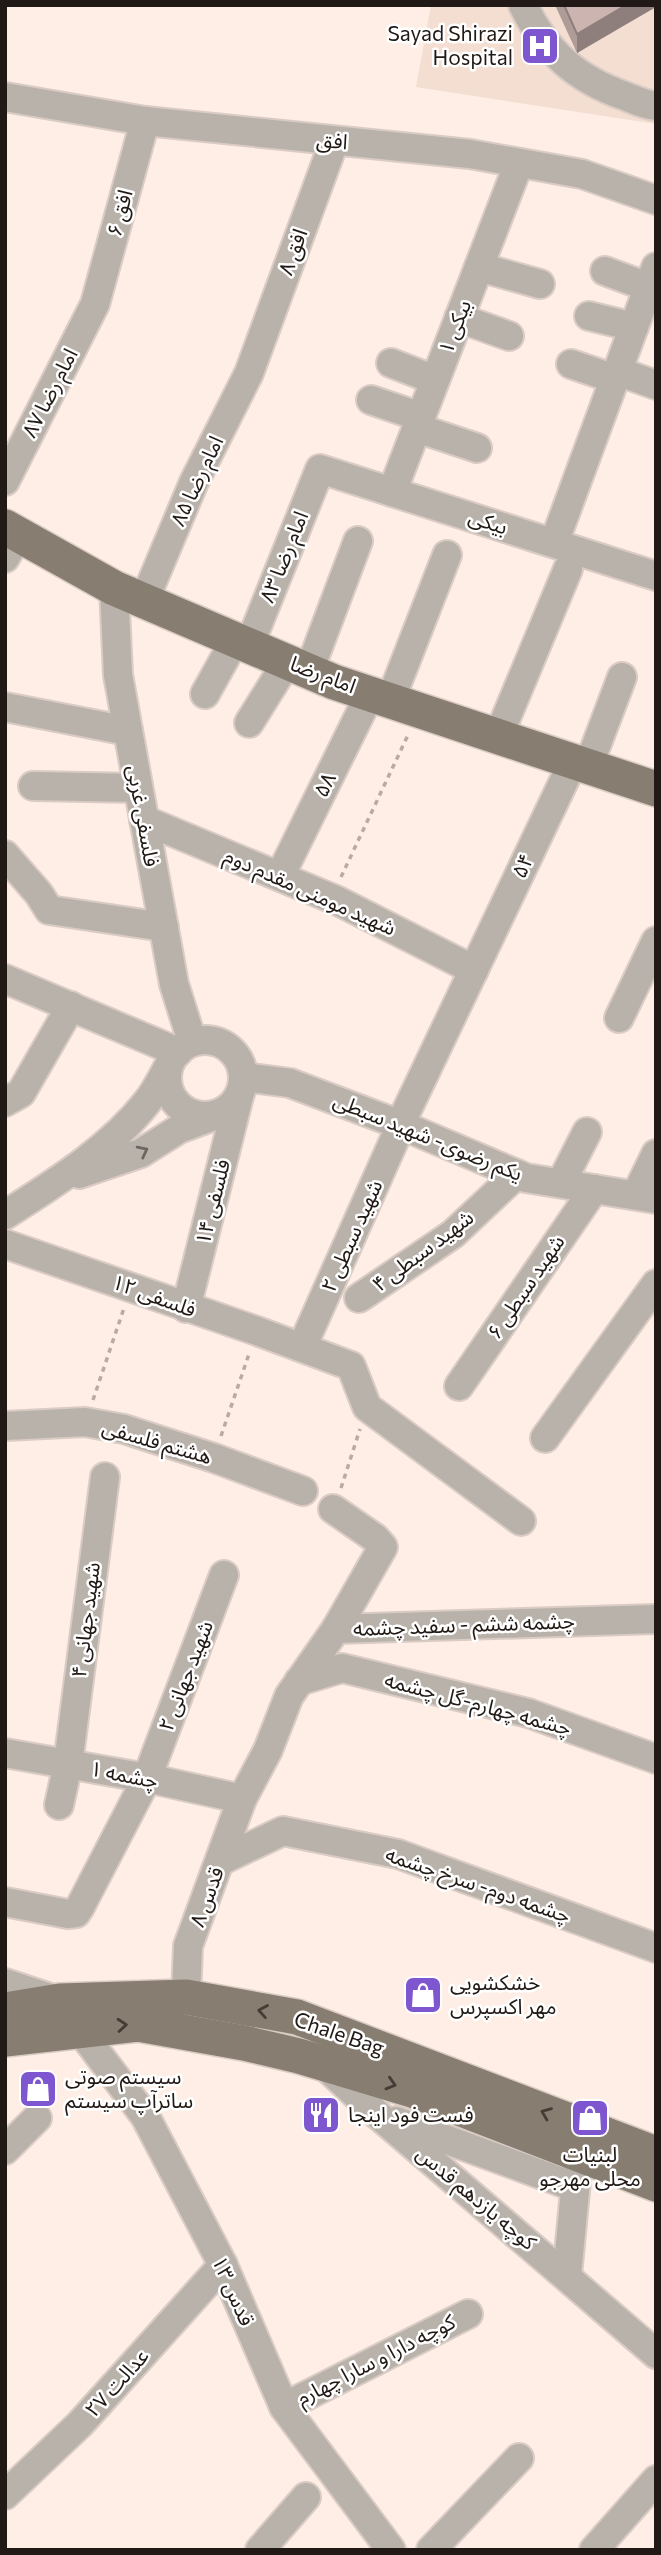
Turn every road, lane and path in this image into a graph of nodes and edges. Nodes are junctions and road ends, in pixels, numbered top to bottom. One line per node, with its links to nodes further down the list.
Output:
1 (523, 5): 3 (street)
2 (5, 97): 4 (street, افق)
3 (656, 106)
4 (145, 121): 5 (street, افق); 12 (street, افق ۶)
5 (334, 142): 6 (street, افق); 17 (street, افق ۸)
6 (519, 163): 7 (street, افق); 8 (street, ۱ بیکی)
7 (656, 200)
8 (478, 267): 11 (street); 14 (street, ۱ بیکی)
9 (605, 271): 10 (street)
10 (653, 281): 15 (street)
11 (540, 284)
12 (95, 304): 27 (street, امام رضا ۸۷)
13 (589, 316): 15 (street)
14 (459, 318): 16 (street); 21 (street, ۱ بیکی)
15 (634, 327): 20 (street)
16 (509, 336)
17 (252, 362): 35 (street, امام رضا ۸۵)
18 (391, 363): 21 (street)
19 (571, 364): 20 (street)
20 (616, 375): 22 (street); 31 (street)
21 (435, 380): 24 (street, ۱ بیکی)
22 (656, 385)
23 (371, 400): 24 (street)
24 (419, 422): 25 (street); 28 (street, ۱ بیکی)
25 (477, 448)
26 (320, 469): 28 (street, بیکی); 36 (street, امام رضا ۸۳)
27 (5, 481)
28 (392, 492): 31 (street, بیکی)
29 (10, 539): 35 (main road, امام رضا)
30 (358, 541): 37 (street)
31 (554, 543): 34 (street, بیکی)
32 (447, 555): 40 (street, ۵۸)
33 (568, 569): 44 (street)
34 (656, 576)
35 (129, 595): 36 (main road, امام رضا); 43 (street, فلسفی غربی)
36 (242, 643): 37 (main road, امام رضا); 39 (street, امام رضا ۸۳)
37 (298, 666): 40 (main road, امام رضا); 42 (street)
38 (622, 677): 45 (street, ۵۴)
39 (205, 694)
40 (394, 702): 44 (main road, امام رضا); 51 (street, ۵۸); 52 (path)
41 (5, 707): 43 (street)
42 (249, 723)
43 (128, 731): 47 (street, فلسفی غربی)
44 (498, 737): 45 (main road, امام رضا)
45 (580, 764): 48 (main road, امام رضا); 55 (street, ۵۴)
46 (33, 786): 47 (street)
47 (138, 788): 49 (street, فلسفی غربی)
48 (656, 789)
49 (144, 820): 51 (street, شهید مومنی مقدم دوم); 53 (street, فلسفی غربی)
50 (5, 855): 53 (street)
51 (279, 876): 52 (street, شهید مومنی مقدم دوم)
52 (331, 898): 55 (street, شهید مومنی مقدم دوم)
53 (164, 927): 59 (street, فلسفی غربی)
54 (656, 941): 58 (street)
55 (474, 970): 63 (street, ۵۴)
56 (5, 979): 57 (street)
57 (71, 1006): 59 (street); 61 (street)
58 (619, 1018)
59 (179, 1054): 60 (street); 62 (street); 67 (street)
60 (241, 1087): 62 (street); 63 (street, یکم رضوی- شهید سبطی); 76 (street, ۱۴ فلسفی)
61 (5, 1102)
62 (218, 1115): 67 (street, one-way to 62)
63 (403, 1118): 66 (street, یکم رضوی- شهید سبطی); 78 (street, ۲ شهید سبطی)
64 (587, 1132): 68 (street)
65 (656, 1154): 70 (street)
66 (517, 1174): 68 (street, یکم رضوی- شهید سبطی); 75 (street, ۴ شهید سبطی)
67 (56, 1182): 71 (street)
68 (561, 1183): 69 (street, یکم رضوی- شهید سبطی)
69 (594, 1189): 70 (street, یکم رضوی- شهید سبطی); 79 (street, ۶ شهید سبطی)
70 (646, 1197)
71 (5, 1215)
72 (5, 1244): 74 (street, ۱۲ فلسفی)
73 (656, 1284): 83 (street)
74 (132, 1287): 76 (street, ۱۲ فلسفی); 81 (path)
75 (359, 1298)
76 (186, 1308): 77 (street, ۱۲ فلسفی)
77 (257, 1331): 78 (street, ۱۲ فلسفی); 84 (path)
78 (302, 1348): 80 (street, ۱۲ فلسفی)
79 (459, 1385)
80 (368, 1407): 87 (path); 88 (street)
81 (85, 1422): 82 (street, هشتم فلسفی); 84 (street, هشتم فلسفی)
82 (5, 1426)
83 (545, 1438)
84 (214, 1458): 86 (street, هشتم فلسفی)
85 (105, 1477): 95 (street, ۴ شهید جهانی)
86 (303, 1492)
87 (334, 1509): 91 (street)
88 (521, 1521)
89 (225, 1575): 96 (street, ۲ شهید جهانی)
90 (656, 1619): 91 (street, چشمه ششم - سفید چشمه)
91 (336, 1629): 92 (street, چشمه ششم - سفید چشمه)
92 (299, 1681): 94 (street, چشمه چهارم-گل چشمه); 97 (street, چشمه ششم - سفید چشمه)
93 (5, 1753): 95 (street, چشمه ۱)
94 (656, 1759)
95 (68, 1764): 96 (street, چشمه ۱); 98 (street, ۴ شهید جهانی)
96 (147, 1778): 97 (street, چشمه ۱); 100 (street, ۲ شهید جهانی)
97 (242, 1800): 99 (street, قدس ۸)
98 (60, 1805)
99 (220, 1861): 102 (street, چشمه دوم- سرخ چشمه); 105 (street, قدس ۸)
100 (5, 1902)
101 (656, 1931): 102 (street)
102 (626, 1937): 103 (street, چشمه دوم- سرخ چشمه)
103 (656, 1948)
104 (5, 1983): 107 (street)
105 (186, 1997): 107 (main road, Chale Bag); 113 (main road, Chale Bag, one-way to 105)
106 (5, 2010): 107 (main road, Chale Bag)
107 (69, 2015): 108 (main road, Chale Bag); 109 (main road, Chale Bag, one-way to 109); 116 (street, قدس ۱۳)
108 (5, 2039)
109 (322, 2063): 110 (street, کوچه یازدهم قدس); 114 (main road, Chale Bag, one-way to 114)
110 (377, 2114): 114 (street); 117 (street, کوچه یازدهم قدس)
111 (37, 2118): 112 (street)
112 (5, 2150)
113 (656, 2154)
114 (577, 2171): 115 (main road, Chale Bag); 117 (street)
115 (656, 2184)
116 (223, 2265): 120 (street, قدس ۱۳); 123 (street, عدالت ۲۷)
117 (567, 2276): 119 (street, کوچه یازدهم قدس)
118 (468, 2314): 120 (street, کوچه دارا و سارا چهارم)
119 (656, 2354)
120 (284, 2407): 126 (street, قدس ۱۳)
121 (519, 2458): 127 (street)
122 (656, 2480): 128 (street)
123 (5, 2495)
124 (306, 2497): 125 (street)
125 (260, 2550)
126 (391, 2550)
127 (431, 2550)
128 (594, 2550)

